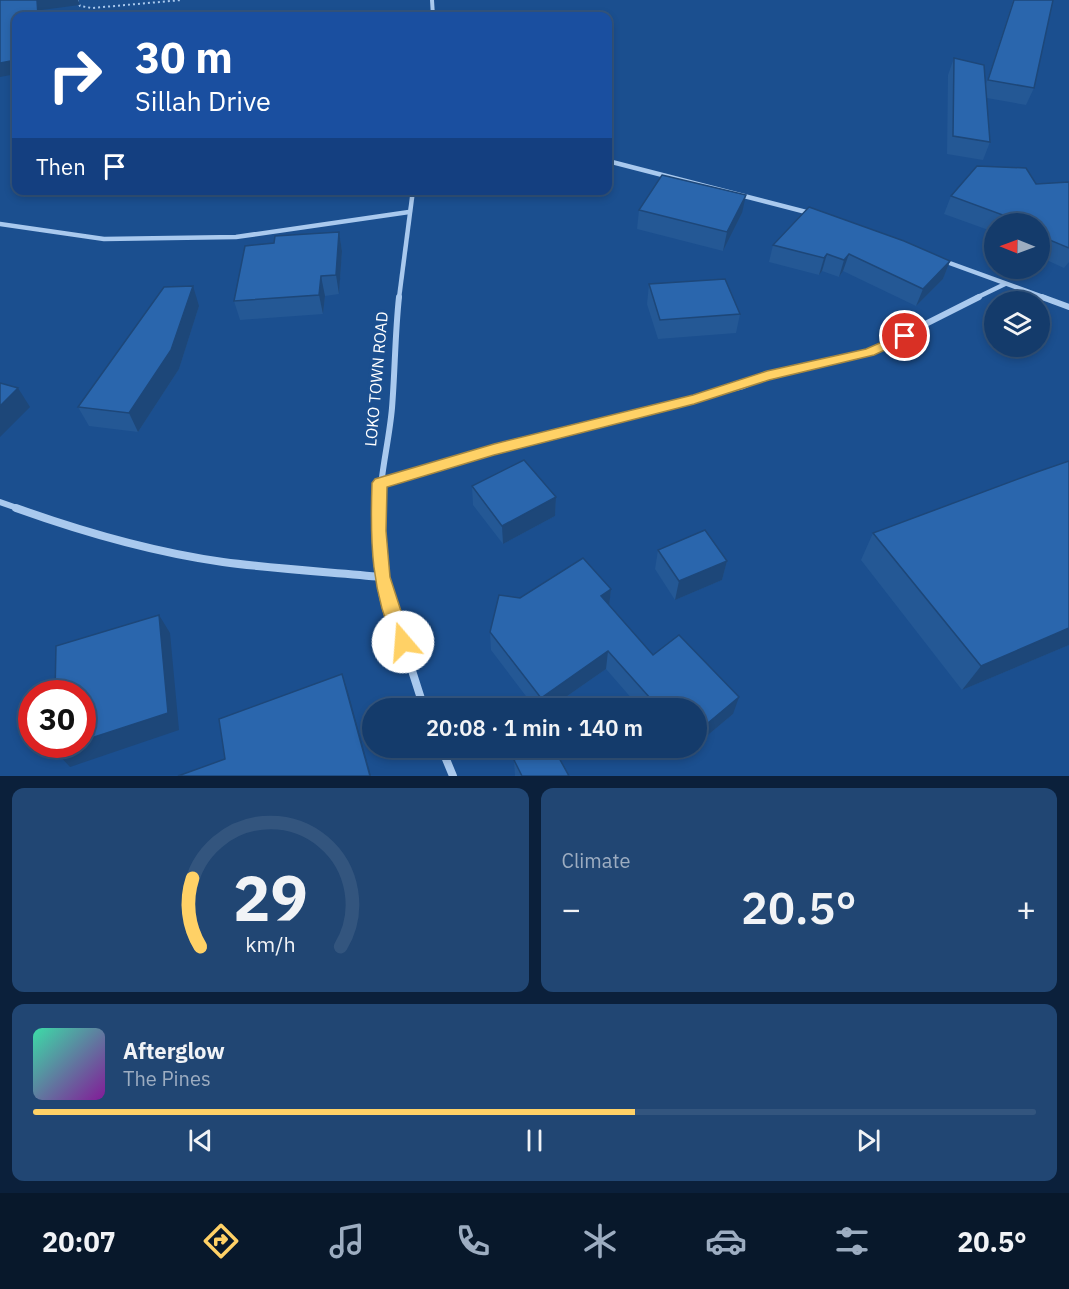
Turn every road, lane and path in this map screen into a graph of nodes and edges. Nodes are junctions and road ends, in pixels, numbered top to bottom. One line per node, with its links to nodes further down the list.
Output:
1 (77, 0): 2 (path)
2 (182, 0)
3 (612, 162): 6 (street)
4 (412, 195): 5 (street, LOKO TOWN ROAD)
5 (409, 212): 7 (street); 11 (street, LOKO TOWN ROAD)
6 (812, 214)
7 (0, 224)
8 (941, 260): 9 (street)
9 (1005, 284): 10 (street); 11 (street)
10 (1069, 307)
11 (380, 483): 13 (street, LOKO TOWN ROAD)
12 (0, 502): 13 (street)
13 (382, 577): 14 (street, LOKO TOWN ROAD)
14 (421, 698)
15 (446, 758): 16 (street)
16 (453, 776)

